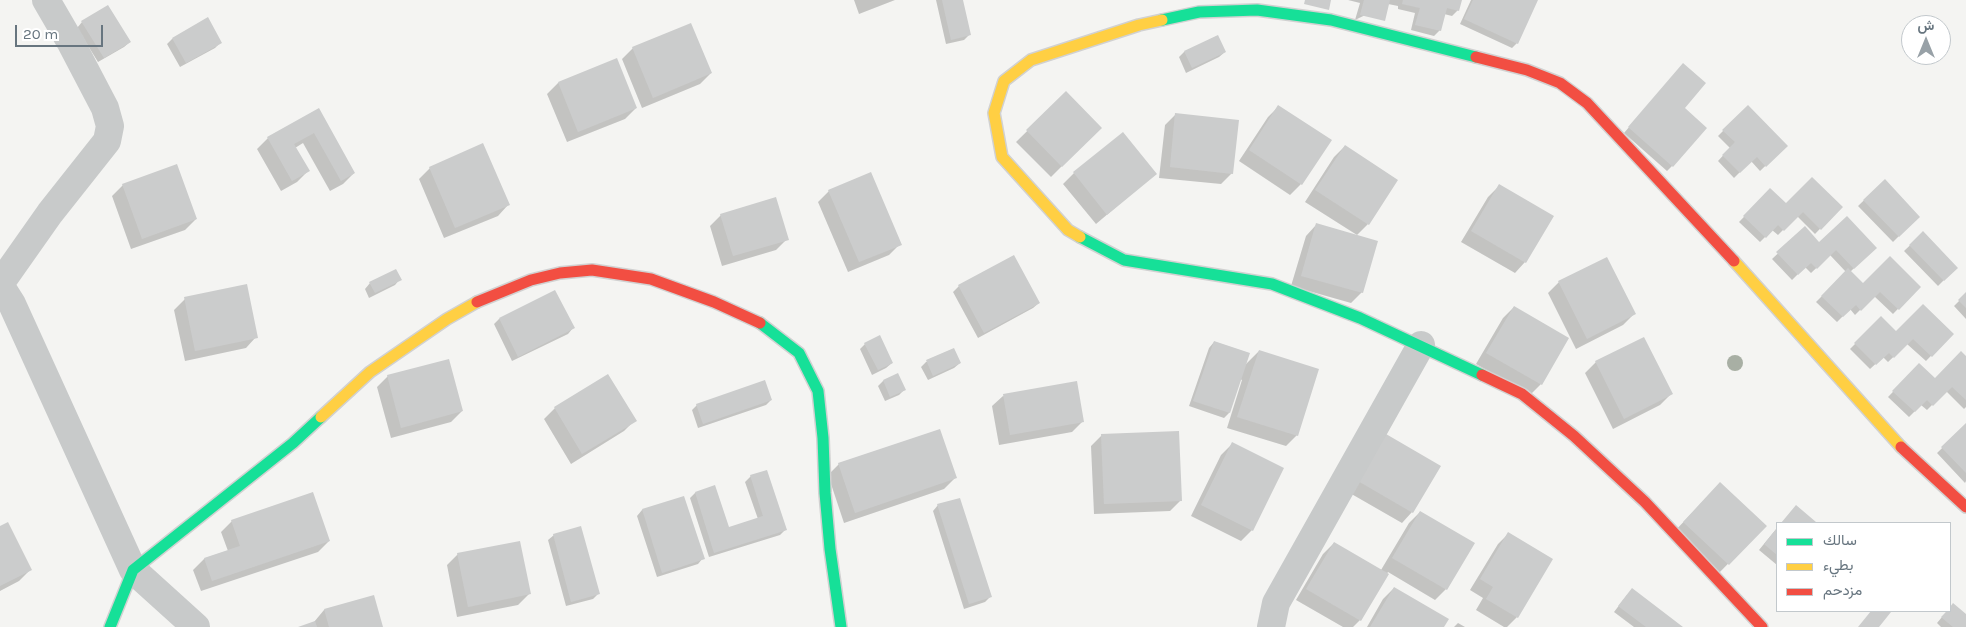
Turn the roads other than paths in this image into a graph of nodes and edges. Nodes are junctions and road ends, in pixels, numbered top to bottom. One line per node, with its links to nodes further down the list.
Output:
1 (46, 0): 2 (street)
2 (0, 284): 5 (street)
3 (1421, 345): 4 (street); 9 (street); 10 (street)
4 (1966, 507)
5 (133, 570): 6 (street); 7 (street); 8 (street)
6 (110, 627)
7 (196, 627)
8 (841, 627)
9 (1271, 627)
10 (1762, 627)

